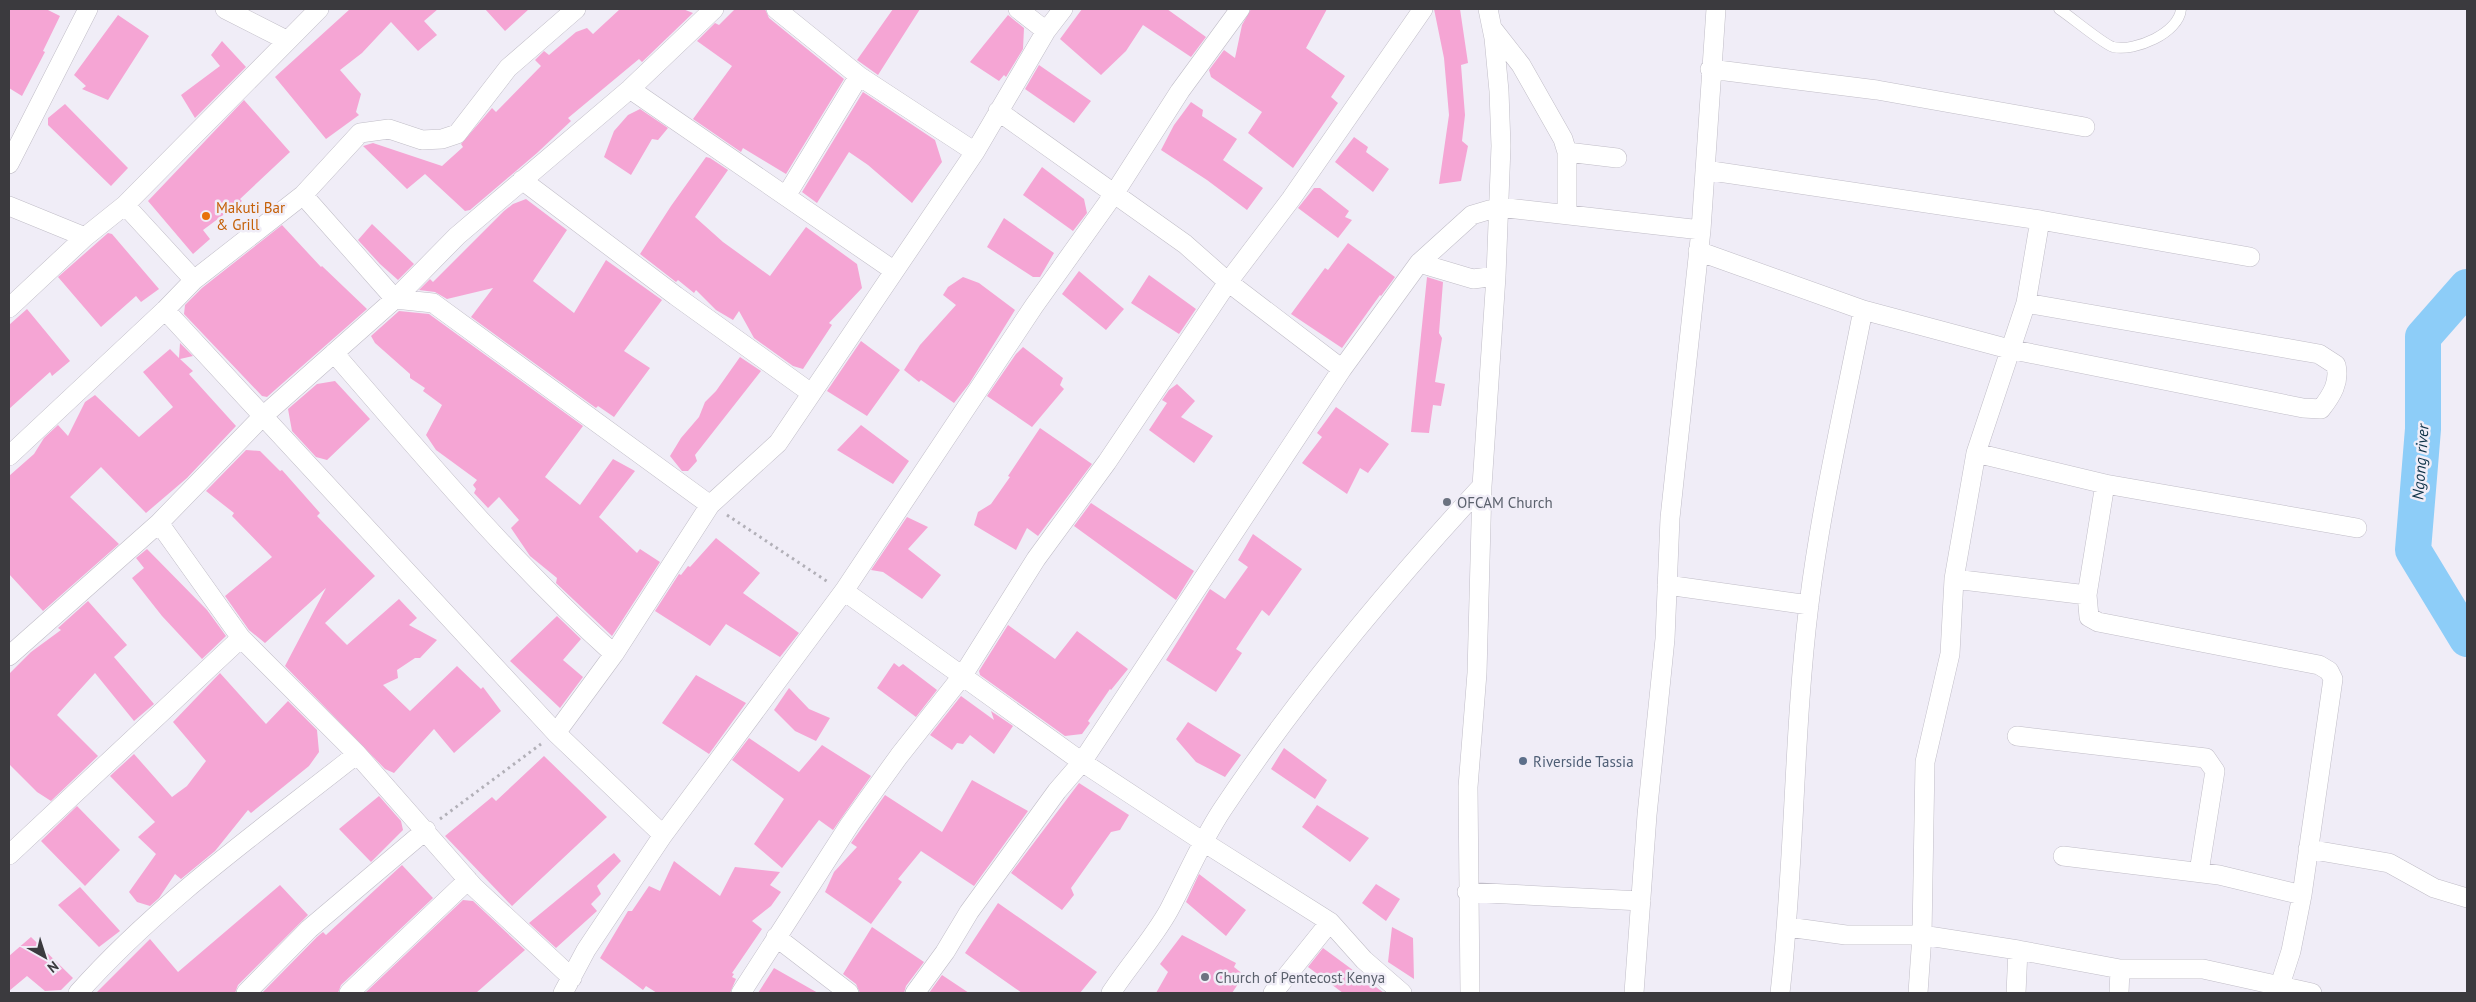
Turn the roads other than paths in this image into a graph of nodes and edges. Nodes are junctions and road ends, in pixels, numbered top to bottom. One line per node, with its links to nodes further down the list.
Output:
1 (88, 9): 26 (street)
2 (225, 9): 17 (street)
3 (319, 9): 17 (street)
4 (576, 9): 30 (street)
5 (714, 9): 20 (street)
6 (776, 9): 19 (street)
7 (1018, 9): 16 (street)
8 (1063, 9): 16 (street)
9 (1240, 9): 29 (street)
10 (1423, 9): 45 (street)
11 (1488, 9): 15 (street)
12 (1716, 9): 18 (street)
13 (2059, 9): 14 (lane)
14 (2181, 9)
15 (1492, 28): 24 (street); 34 (street)
16 (1046, 31): 21 (street)
17 (286, 40): 32 (street)
18 (1710, 69): 22 (street); 27 (street)
19 (860, 76): 23 (street); 31 (street)
20 (630, 89): 28 (street); 31 (street)
21 (998, 111): 23 (street); 29 (street)
22 (2085, 127)
23 (975, 152): 42 (street)
24 (1567, 152): 25 (street); 35 (street)
25 (1617, 158)
26 (9, 164)
27 (1706, 170): 36 (street); 37 (street)
28 (522, 180): 46 (street); 54 (street)
29 (1114, 194): 45 (street); 65 (street)
30 (302, 195): 44 (street); 46 (street)
31 (786, 196): 42 (street)
32 (124, 205): 38 (street); 44 (street)
33 (9, 206): 38 (street)
34 (1498, 207): 35 (street); 41 (street); 43 (street)
35 (1567, 215): 37 (street)
36 (2040, 220): 40 (street); 47 (street)
37 (1701, 230): 39 (street)
38 (85, 237): 48 (street)
39 (1698, 251): 50 (street); 64 (street)
40 (2250, 257)
41 (1419, 263): 43 (street); 53 (street)
42 (894, 270): 54 (street)
43 (1496, 276): 59 (street)
44 (194, 280): 49 (street)
45 (1228, 282): 53 (street); 71 (street)
46 (395, 299): 52 (street); 60 (street)
47 (2026, 303): 51 (street); 51 (street)
48 (9, 308)
49 (165, 310): 55 (street); 57 (street)
50 (1863, 310): 51 (street); 67 (street)
51 (2009, 349): 56 (street)
52 (334, 354): 55 (street); 69 (street)
53 (1342, 369): 75 (street)
54 (812, 393): 60 (street)
55 (262, 417): 61 (street); 72 (street)
56 (1976, 454): 58 (street); 63 (street)
57 (9, 456)
58 (2105, 484): 62 (street); 66 (street)
59 (1482, 486): 78 (street); 84 (street)
60 (710, 505): 69 (street)
61 (159, 523): 68 (street); 70 (street)
62 (2357, 528)
63 (1954, 579): 66 (street); 90 (street)
64 (1667, 585): 67 (street); 87 (street)
65 (844, 591): 71 (street); 77 (street)
66 (2087, 595): 79 (street)
67 (1809, 605): 89 (street)
68 (241, 638): 74 (street); 80 (street)
69 (614, 654): 72 (street)
70 (9, 656)
71 (963, 675): 75 (street); 91 (street)
72 (556, 733): 77 (street)
73 (2017, 736): 82 (street)
74 (357, 754): 76 (street); 96 (street)
75 (1082, 762): 78 (street); 101 (street)
76 (426, 830): 83 (street); 97 (street)
77 (663, 835): 95 (street)
78 (1202, 842): 88 (street); 102 (street)
79 (2308, 849): 85 (street); 86 (street)
80 (9, 856)
81 (2063, 856): 82 (street)
82 (2199, 872): 85 (street)
83 (468, 880): 95 (street); 98 (street)
84 (1467, 892): 87 (street); 105 (street)
85 (2302, 894): 94 (street)
86 (2467, 898)
87 (1641, 902): 106 (street)
88 (1330, 922): 103 (street); 104 (street)
89 (1788, 927): 90 (street); 107 (street)
90 (1922, 935): 92 (street); 108 (street)
91 (776, 937): 99 (street); 100 (street)
92 (2018, 950): 93 (street); 109 (street)
93 (2120, 970): 94 (street); 110 (street)
94 (2280, 985): 111 (street)
95 (567, 986)
96 (78, 993)
97 (246, 993)
98 (349, 993)
99 (741, 993)
100 (849, 993)
101 (915, 993)
102 (1111, 993)
103 (1272, 993)
104 (1402, 993)
105 (1470, 993)
106 (1634, 993)
107 (1780, 993)
108 (1918, 993)
109 (2016, 993)
110 (2119, 993)
111 (2312, 993)

